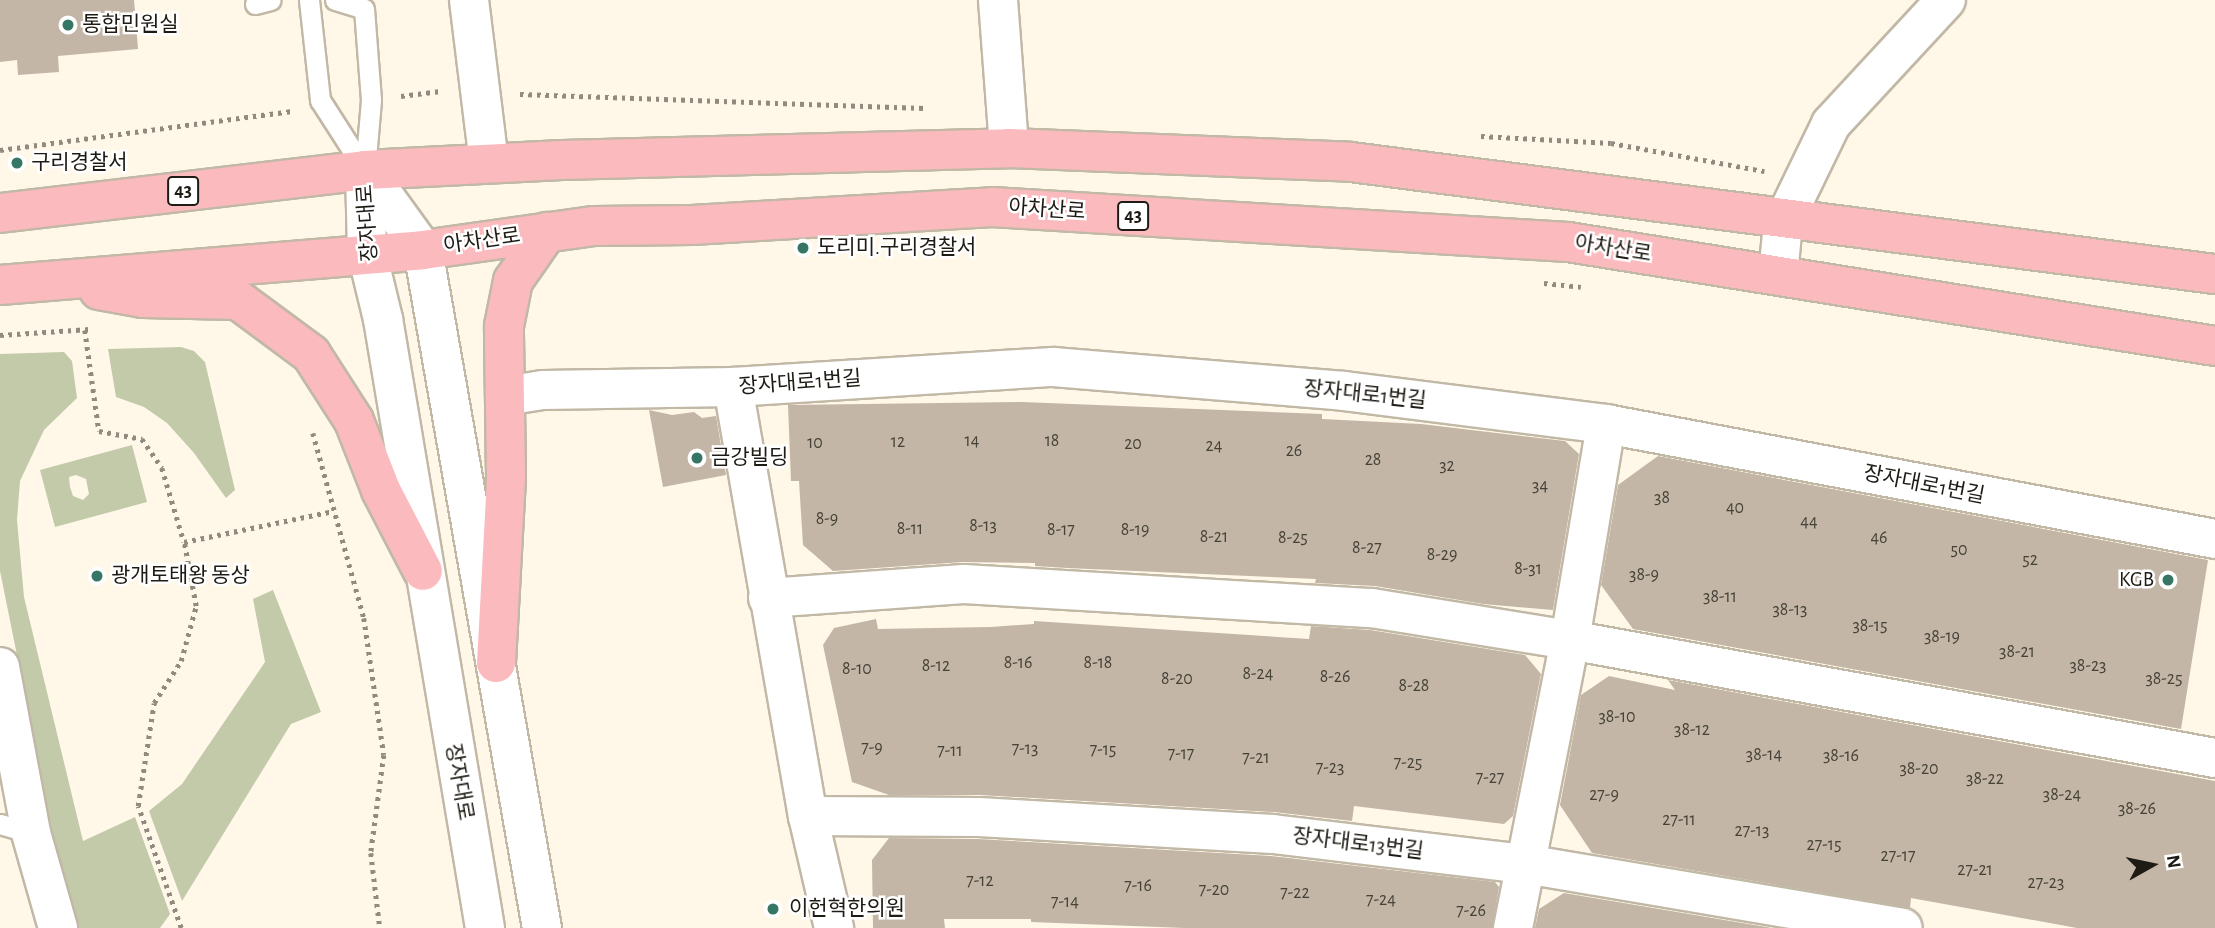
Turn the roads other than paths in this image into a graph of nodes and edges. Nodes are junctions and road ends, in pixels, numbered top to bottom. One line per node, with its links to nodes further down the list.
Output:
1 (309, 0): 8 (lane)
2 (335, 0): 8 (lane)
3 (469, 0): 7 (street)
4 (998, 0): 6 (street)
5 (1946, 0): 10 (street)
6 (1009, 148): 7 (main road, 43); 10 (main road, 43)
7 (489, 163): 8 (main road, 43)
8 (365, 170): 9 (main road, 43); 12 (street, 장자대로); 13 (street, 장자대로)
9 (0, 213)
10 (1787, 219): 14 (main road, 43); 15 (street)
11 (547, 232): 12 (main road, 아차산로 / 43); 15 (main road, 아차산로 / 43); 20 (main road)
12 (424, 250): 13 (main road, 아차산로 / 43); 26 (street, 장자대로)
13 (367, 253): 16 (main road, 아차산로 / 43); 23 (street, 장자대로)
14 (2215, 274)
15 (1778, 275): 18 (main road, 아차산로 / 43)
16 (45, 280): 17 (main road, 아차산로 / 43); 23 (main road)
17 (0, 285)
18 (2215, 346)
19 (733, 387): 20 (street, 장자대로1번길); 21 (street, 장자대로1번길); 24 (street)
20 (505, 396): 26 (main road)
21 (1606, 424): 22 (street, 장자대로1번길); 25 (street)
22 (2215, 539)
23 (423, 571): 33 (street, 장자대로)
24 (768, 598): 25 (street); 29 (street)
25 (1570, 640): 28 (street); 31 (street)
26 (496, 663): 34 (street, 장자대로)
27 (0, 667): 30 (street)
28 (2215, 758)
29 (808, 816): 31 (street, 장자대로13번길); 35 (street)
30 (15, 829): 32 (street)
31 (1525, 864): 36 (street); 37 (street, 장자대로13번길)
32 (58, 928)
33 (485, 928)
34 (542, 928)
35 (834, 928)
36 (1513, 928)
37 (1903, 928)

